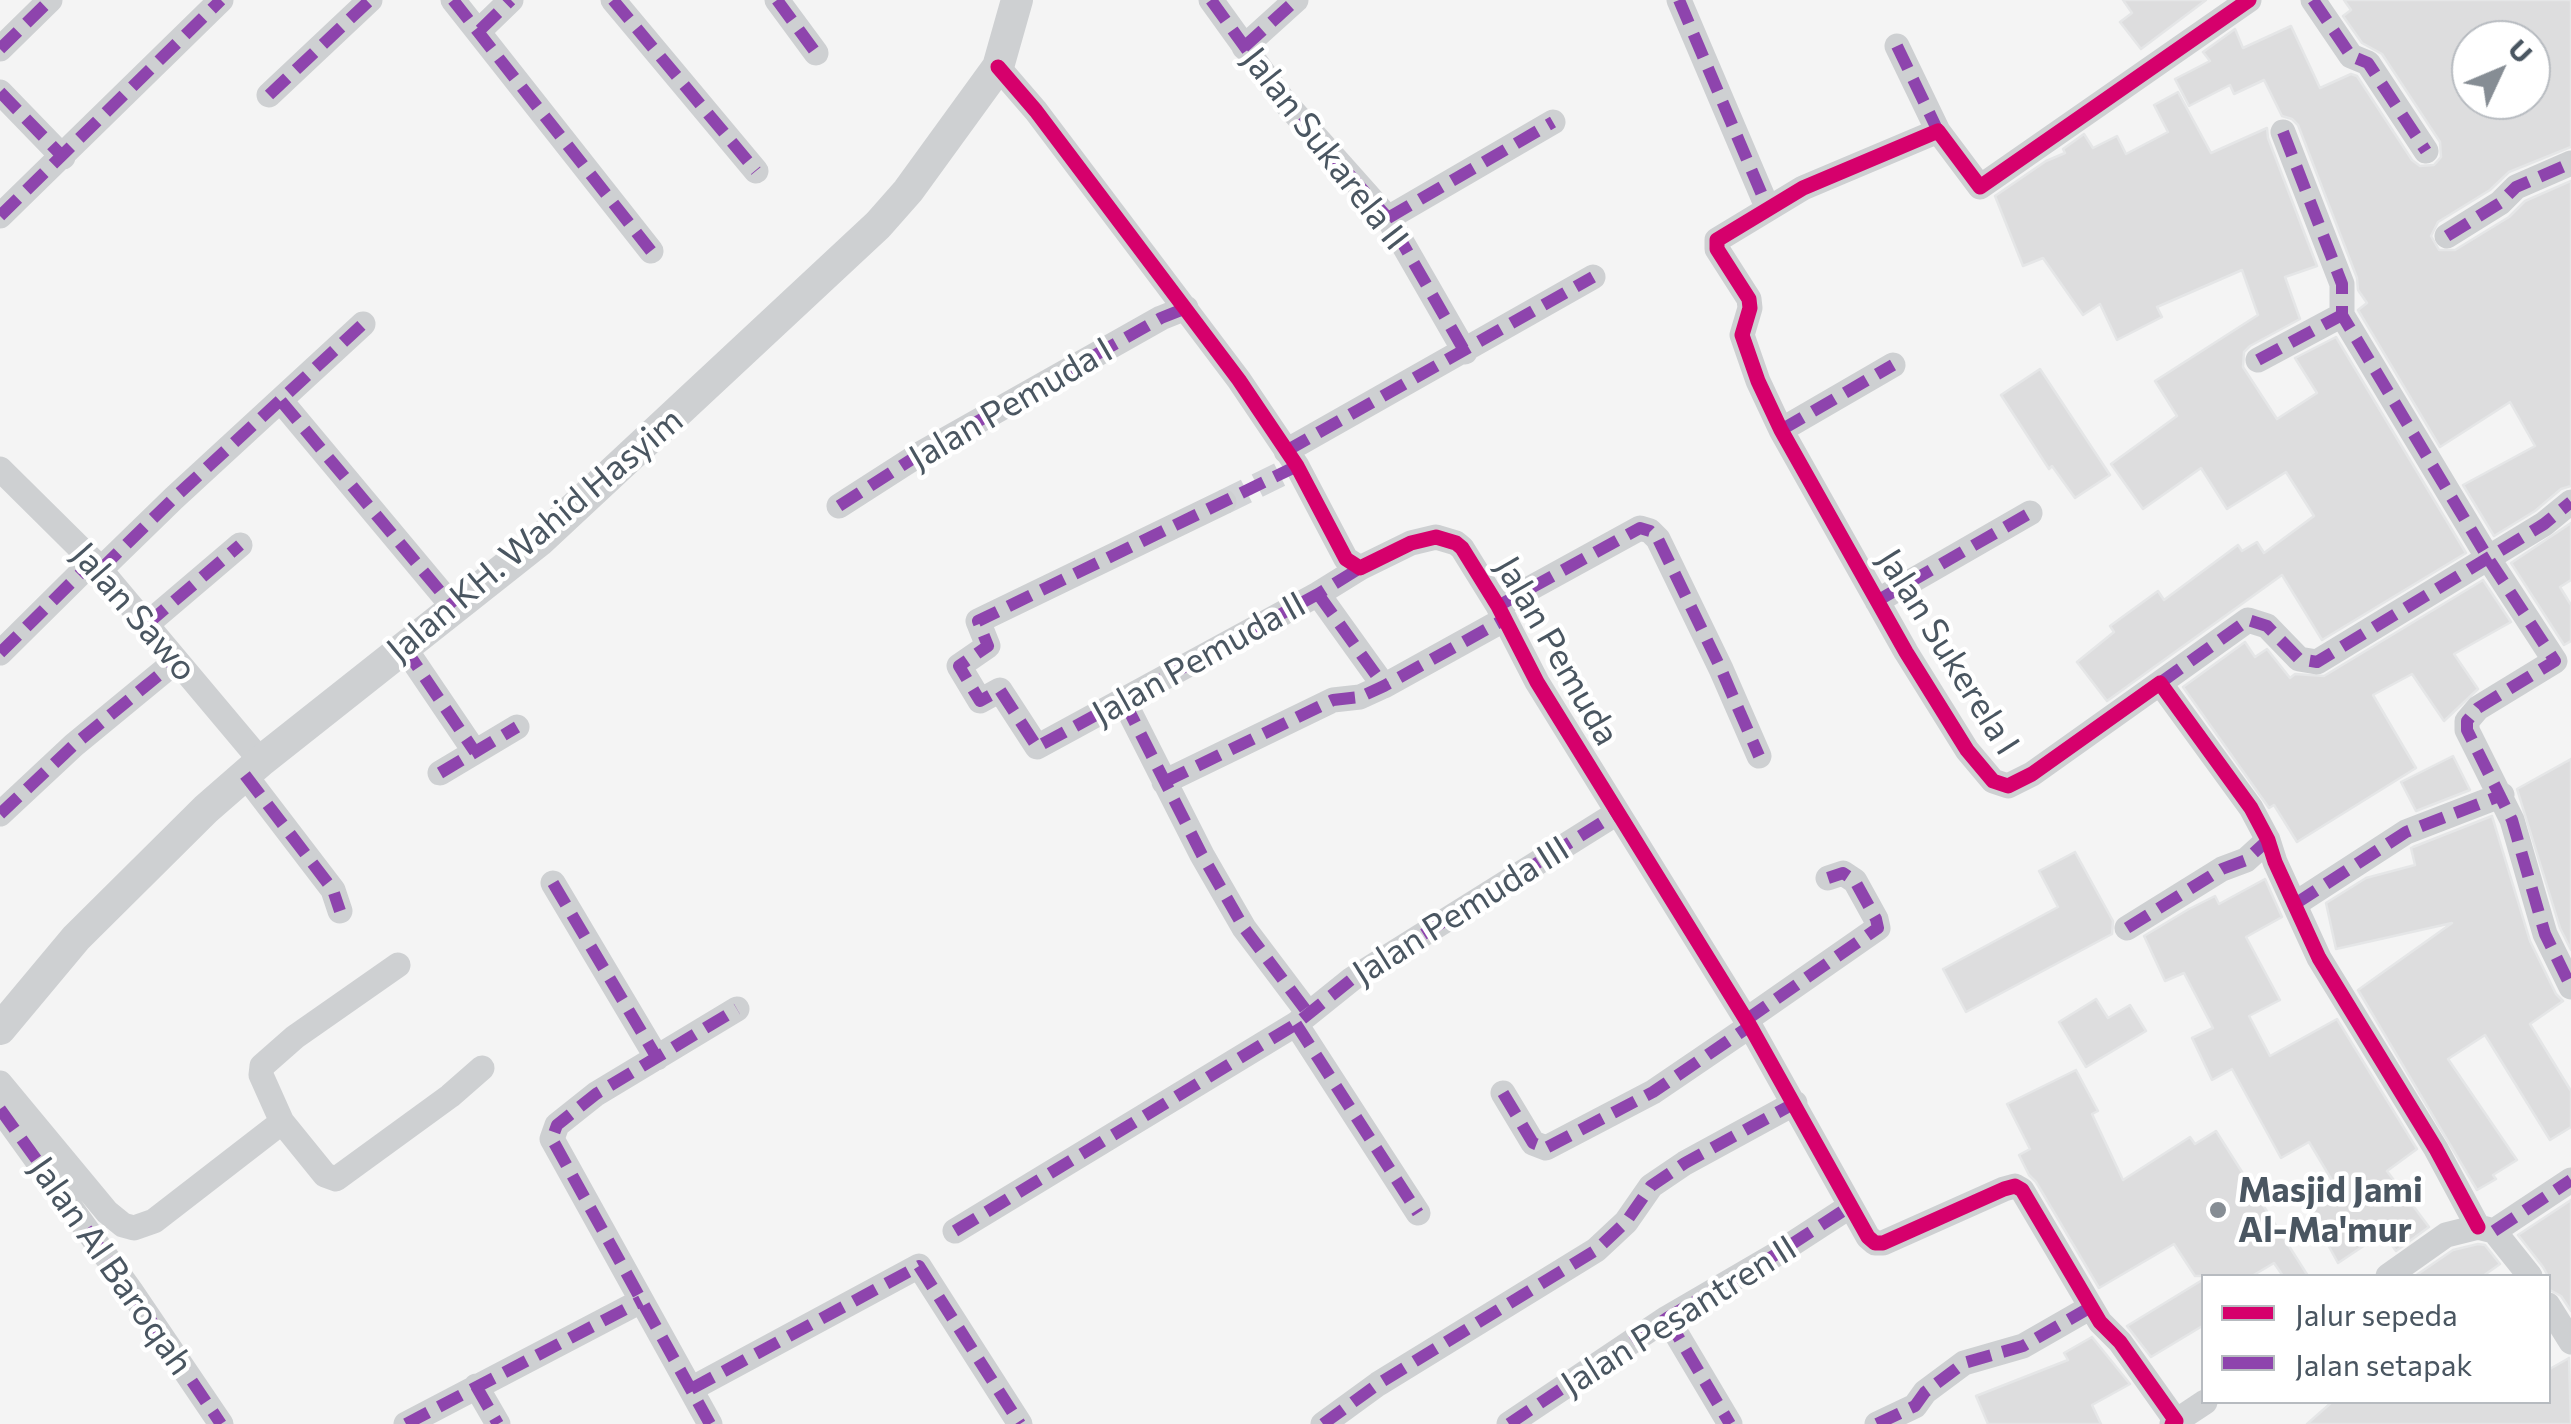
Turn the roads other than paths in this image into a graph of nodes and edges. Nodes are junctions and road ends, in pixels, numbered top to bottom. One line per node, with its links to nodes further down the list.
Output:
1 (50, 0): 17 (street)
2 (222, 0): 26 (street)
3 (370, 0): 21 (street)
4 (453, 0): 14 (street)
5 (511, 0): 14 (street)
6 (612, 0): 28 (street)
7 (1017, 0): 19 (street, Jalan KH. Wahid Hasyim)
8 (1211, 0): 16 (street, Jalan Sukarela II)
9 (1296, 0): 16 (street)
10 (1679, 0): 29 (street)
11 (2249, 0): 23 (street)
12 (2313, 0): 25 (street)
13 (788, 4): 18 (street)
14 (480, 30): 33 (street)
15 (1897, 46): 23 (street)
16 (1244, 47): 31 (street, Jalan Sukarela II)
17 (0, 48)
18 (816, 53)
19 (998, 67): 35 (street); 55 (street, Jalan KH. Wahid Hasyim)
20 (0, 92): 26 (street)
21 (269, 95)
22 (1553, 122): 31 (street)
23 (1938, 132): 29 (street)
24 (2282, 132): 36 (street)
25 (2426, 151)
26 (62, 158): 30 (street)
27 (2571, 163): 32 (street)
28 (756, 171)
29 (1768, 209): 42 (street, Jalan Sukerela I)
30 (0, 216)
31 (1388, 218): 38 (street, Jalan Sukarela II)
32 (2447, 236)
33 (651, 251)
34 (1593, 277): 38 (street)
35 (1186, 308): 43 (street); 47 (street, Jalan Pemuda I)
36 (2342, 315): 39 (street); 50 (street)
37 (363, 324): 41 (street)
38 (1465, 352): 43 (street)
39 (2258, 360)
40 (1893, 365): 42 (street)
41 (281, 402): 51 (street); 55 (street)
42 (1781, 430): 54 (street, Jalan Sukerela I)
43 (1291, 462): 52 (street)
44 (0, 468): 51 (street, Jalan Sawo)
45 (1224, 502): 64 (street, Jalan Pemuda II)
46 (2571, 502): 50 (street)
47 (840, 506)
48 (2030, 513): 54 (street)
49 (240, 545): 57 (street)
50 (2488, 558): 60 (street); 62 (street)
51 (96, 566): 57 (street, Jalan Sawo); 59 (street)
52 (1360, 568): 53 (street, Jalan Pemuda II); 56 (street, Jalan Pemuda)
53 (1318, 594): 63 (street); 64 (street, Jalan Pemuda II)
54 (1877, 601): 62 (street, Jalan Sukerela I)
55 (454, 608): 58 (street, Jalan KH. Wahid Hasyim)
56 (1501, 613): 63 (street); 67 (street); 72 (street, Jalan Pemuda)
57 (146, 625): 61 (street, Jalan Sawo)
58 (404, 647): 66 (street); 68 (street, Jalan KH. Wahid Hasyim)
59 (0, 653)
60 (2563, 656): 71 (street)
61 (176, 661): 68 (street, Jalan Sawo); 73 (street)
62 (2160, 683): 74 (street)
63 (1384, 686): 70 (street)
64 (1124, 701): 70 (street)
65 (517, 727): 66 (street)
66 (475, 752): 69 (street)
67 (1759, 756)
68 (253, 768): 78 (street, Jalan Sawo); 85 (street, Jalan KH. Wahid Hasyim)
69 (440, 774)
70 (1164, 782): 83 (street)
71 (2502, 794): 77 (street); 81 (street)
72 (1617, 813): 83 (street, Jalan Pemuda III); 84 (street, Jalan Pemuda)
73 (0, 814)
74 (2268, 840): 77 (street); 79 (street)
75 (1828, 878): 84 (street)
76 (553, 883): 86 (street)
77 (2295, 904): 96 (street)
78 (340, 911)
79 (2127, 928)
80 (398, 964): 92 (street)
81 (2571, 987)
82 (737, 1009): 86 (street)
83 (1302, 1019): 95 (street); 97 (street, Jalan Pemuda III)
84 (1748, 1023): 89 (street); 90 (street, Jalan Pemuda)
85 (0, 1029)
86 (657, 1058): 100 (street)
87 (482, 1068): 92 (street)
88 (0, 1083): 92 (street)
89 (1504, 1093)
90 (1794, 1103): 94 (street, Jalan Pemuda); 114 (street)
91 (0, 1109): 109 (street, Jalan Al Baroqah)
92 (282, 1122)
93 (2571, 1180): 96 (street)
94 (1849, 1207): 101 (street, Jalan Pemuda); 103 (street, Jalan Pesantren II)
95 (1418, 1212)
96 (2486, 1230): 98 (street); 99 (street)
97 (955, 1231)
98 (2391, 1274)
99 (2528, 1274)
100 (641, 1300): 105 (street); 106 (street)
101 (2091, 1307): 108 (street); 117 (street)
102 (2551, 1310): 104 (street)
103 (1668, 1318): 115 (street, Jalan Pesantren II); 116 (street)
104 (2571, 1342)
105 (476, 1386): 110 (street); 111 (street)
106 (690, 1390): 112 (street); 113 (street)
107 (2202, 1404): 108 (street)
108 (2174, 1423)
109 (221, 1424)
110 (406, 1424)
111 (498, 1424)
112 (710, 1424)
113 (1020, 1424)
114 (1323, 1424)
115 (1510, 1424)
116 (1730, 1424)
117 (1876, 1424)

